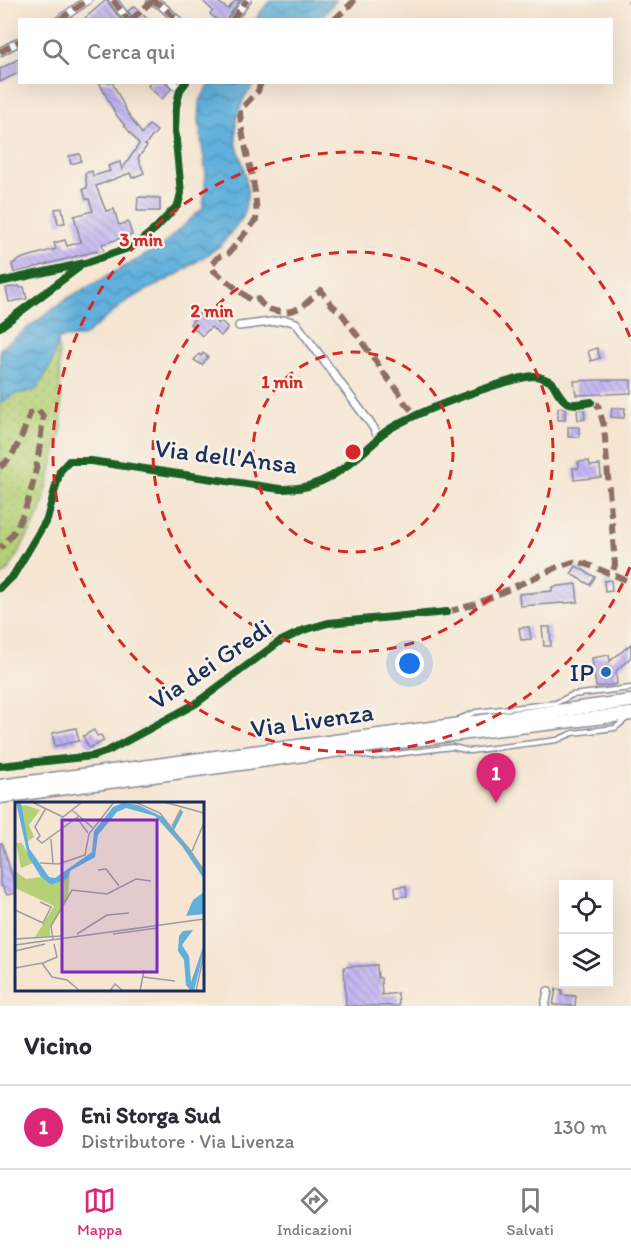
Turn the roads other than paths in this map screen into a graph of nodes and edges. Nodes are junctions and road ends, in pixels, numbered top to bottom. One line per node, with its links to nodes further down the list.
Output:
1 (88, 0): 5 (street)
2 (113, 0): 6 (street)
3 (151, 0): 7 (street)
4 (247, 0): 8 (street)
5 (62, 18)
6 (126, 18)
7 (175, 18)
8 (234, 18)
9 (18, 42): 10 (street)
10 (0, 52)
11 (174, 84): 13 (street)
12 (184, 84): 13 (street)
13 (180, 90): 14 (street)
14 (0, 282)
15 (239, 326): 17 (street)
16 (591, 402): 17 (street, Via dell'Ansa)
17 (378, 436): 18 (street, Via dell'Ansa)
18 (0, 588)
19 (447, 612): 24 (street, Via dei Gredi)
20 (631, 688): 23 (lane)
21 (631, 700): 23 (highway, Via Livenza)
22 (631, 715): 26 (highway, Via Livenza)
23 (447, 724): 25 (highway, Via Livenza)
24 (0, 766)
25 (0, 786)
26 (0, 797)
27 (548, 991): 28 (street)
28 (545, 1006)

